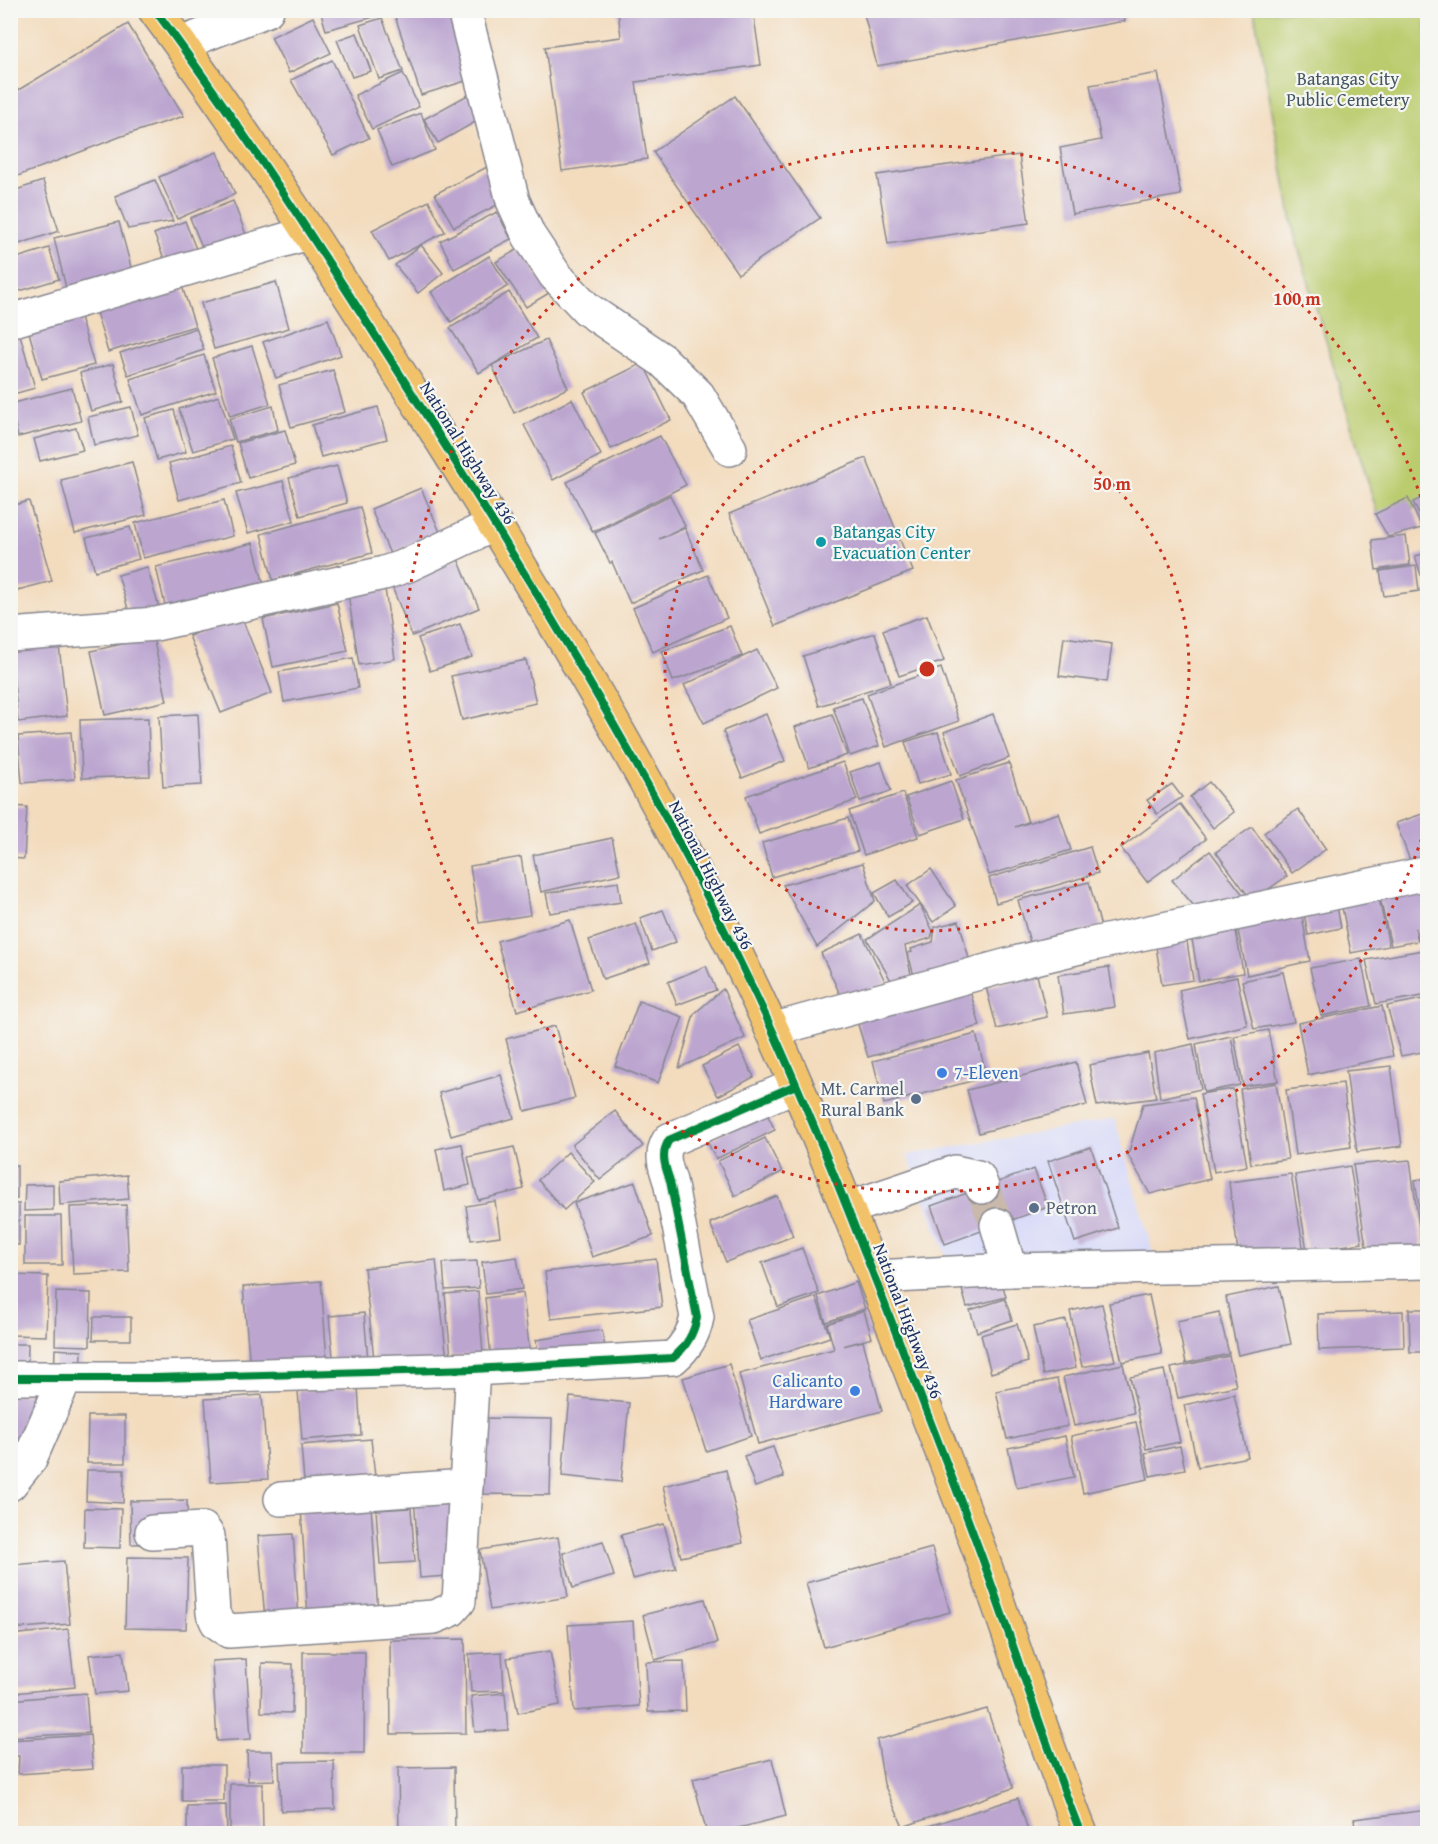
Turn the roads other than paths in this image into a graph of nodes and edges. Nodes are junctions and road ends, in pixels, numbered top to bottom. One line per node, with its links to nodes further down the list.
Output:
1 (155, 10): 4 (main road, National Highway 436)
2 (267, 10): 4 (street)
3 (464, 10): 7 (street)
4 (181, 44): 5 (main road, National Highway 436)
5 (308, 233): 6 (street); 8 (main road, National Highway 436)
6 (17, 319)
7 (730, 449)
8 (495, 524): 9 (street); 11 (main road, National Highway 436)
9 (10, 635)
10 (1428, 873): 11 (street)
11 (772, 1030): 12 (main road, National Highway 436)
12 (796, 1085): 14 (main road, National Highway 436); 19 (street)
13 (982, 1187): 14 (street)
14 (849, 1208): 18 (main road, National Highway 436)
15 (997, 1226): 17 (street)
16 (1428, 1262): 17 (street)
17 (1010, 1270): 18 (street)
18 (875, 1277): 26 (main road, National Highway 436)
19 (473, 1369): 21 (street); 23 (street)
20 (10, 1378): 21 (street)
21 (64, 1378): 22 (street)
22 (10, 1484)
23 (466, 1486): 24 (street); 25 (street)
24 (281, 1499)
25 (152, 1532)
26 (1081, 1833)

